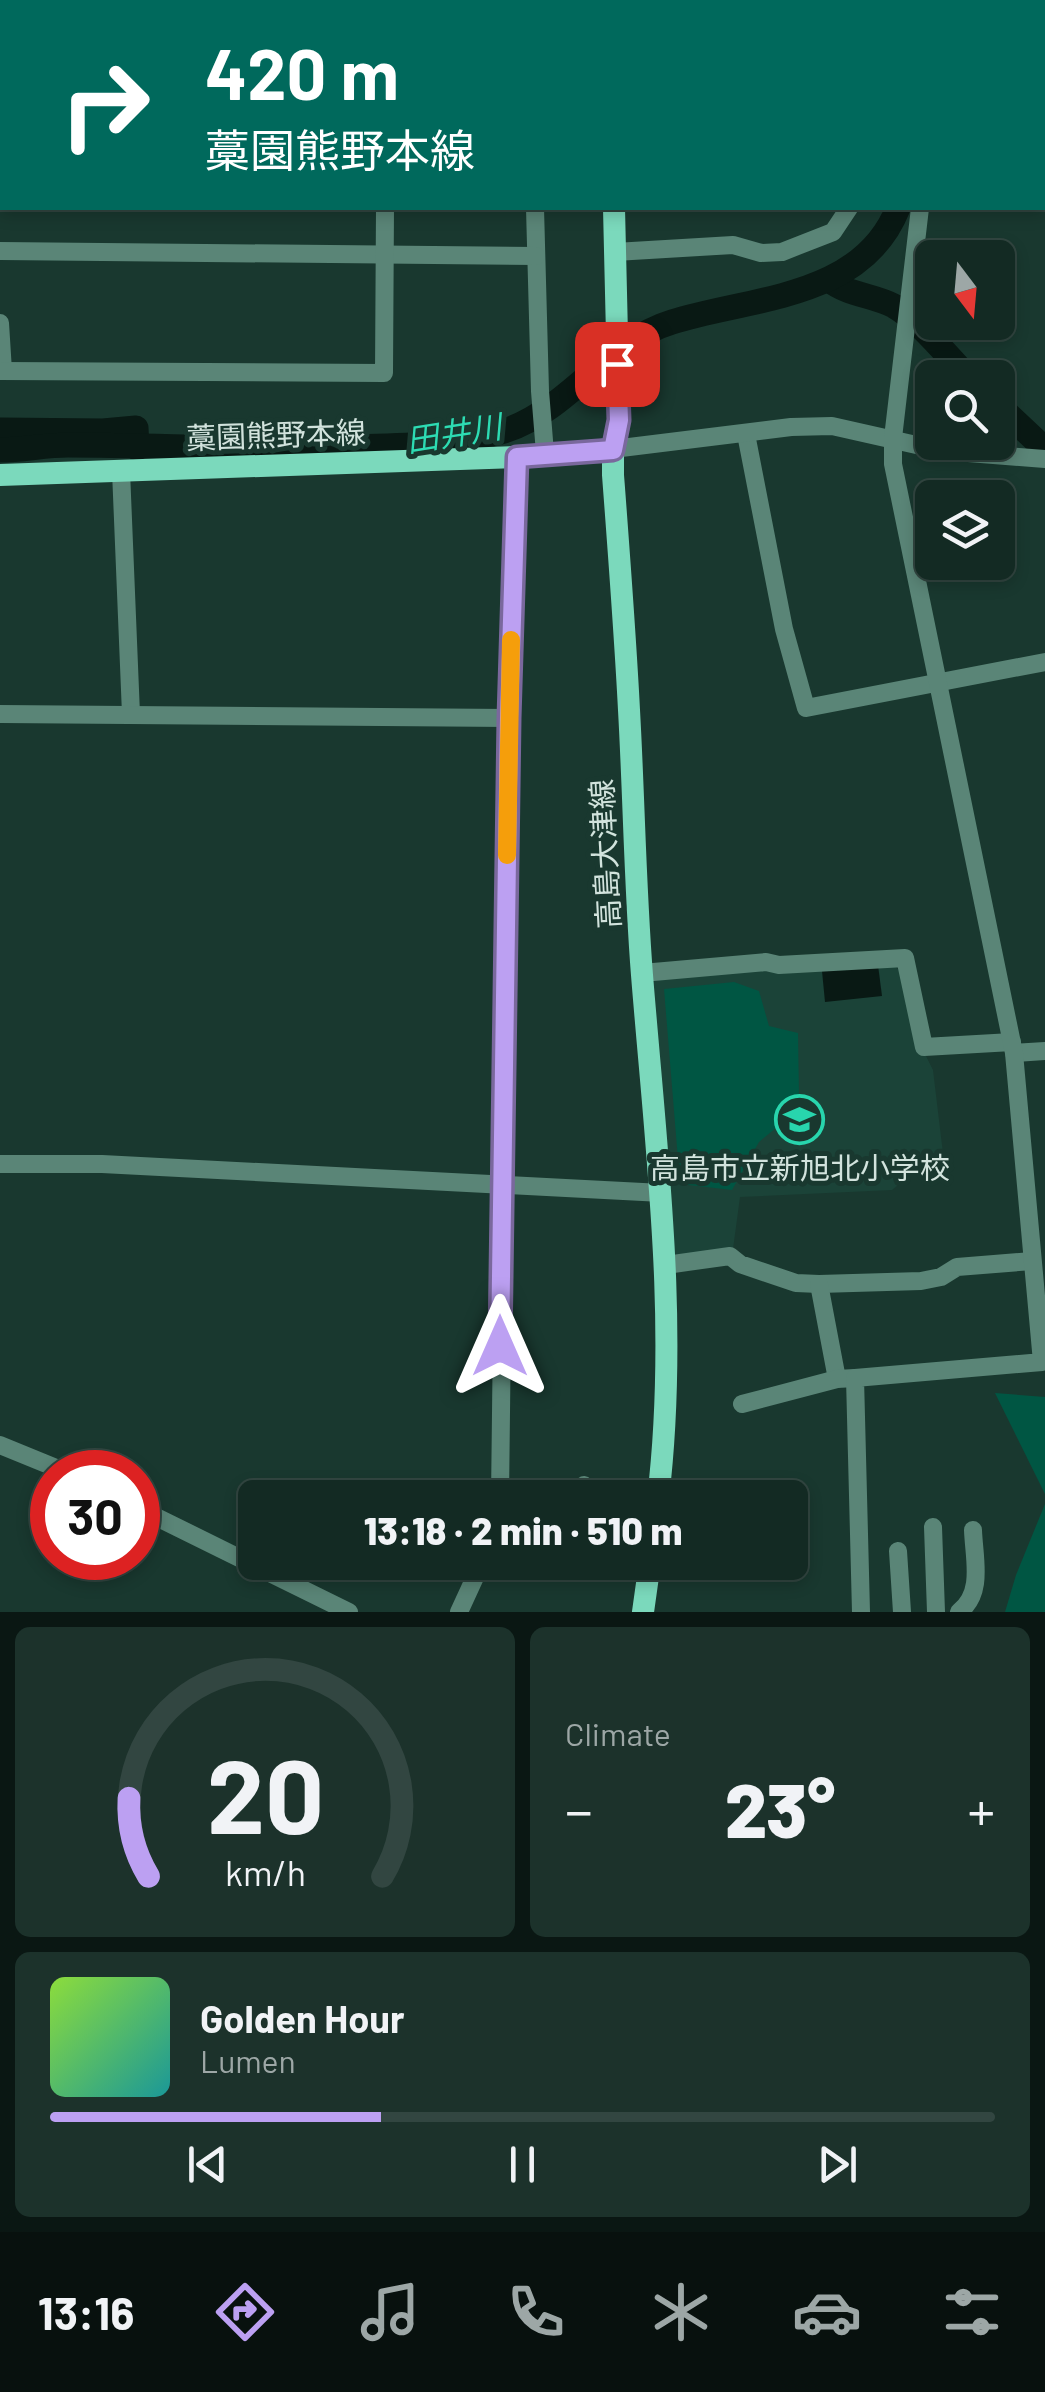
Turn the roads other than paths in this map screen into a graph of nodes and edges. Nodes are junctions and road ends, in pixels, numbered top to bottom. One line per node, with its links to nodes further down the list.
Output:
1 (385, 210): 8 (street)
2 (536, 210): 9 (street)
3 (614, 210): 7 (main road, 高島大津線)
4 (848, 210): 7 (street)
5 (920, 210): 13 (street)
6 (0, 252): 8 (street)
7 (615, 252): 14 (main road, 高島大津線)
8 (385, 256): 9 (street); 11 (street)
9 (536, 256): 15 (street)
10 (0, 323): 11 (street)
11 (1, 371)
12 (746, 434): 13 (street); 14 (street); 21 (street)
13 (893, 438): 17 (street); 21 (street)
14 (613, 450): 15 (main road, 藁園熊野本線); 25 (main road, 高島大津線)
15 (545, 453): 16 (main road, 藁園熊野本線)
16 (517, 457): 18 (main road, 藁園熊野本線); 24 (street)
17 (1045, 459)
18 (121, 471): 19 (main road, 藁園熊野本線); 23 (street)
19 (0, 475)
20 (1045, 662): 21 (street)
21 (939, 682): 26 (street)
22 (0, 714): 23 (street)
23 (130, 714): 24 (street)
24 (509, 718): 29 (street)
25 (642, 973): 26 (street); 30 (main road, 高島大津線)
26 (1013, 1048): 27 (street); 31 (street)
27 (1045, 1051)
28 (0, 1164): 29 (street)
29 (501, 1186): 30 (street); 38 (street)
30 (662, 1193): 32 (main road, 高島大津線)
31 (1032, 1261): 33 (street); 34 (street)
32 (666, 1265): 33 (street); 39 (main road, 高島大津線)
33 (819, 1284): 34 (street)
34 (846, 1379): 35 (street); 49 (street)
35 (742, 1404)
36 (0, 1445): 37 (street)
37 (30, 1457)
38 (500, 1480)
39 (660, 1480)
40 (160, 1519): 46 (street)
41 (933, 1527): 51 (street)
42 (973, 1530): 52 (street)
43 (898, 1551): 50 (street)
44 (474, 1580): 47 (street)
45 (647, 1580): 48 (main road)
46 (350, 1612)
47 (459, 1612)
48 (643, 1612)
49 (862, 1612)
50 (902, 1612)
51 (936, 1612)
52 (959, 1612)

